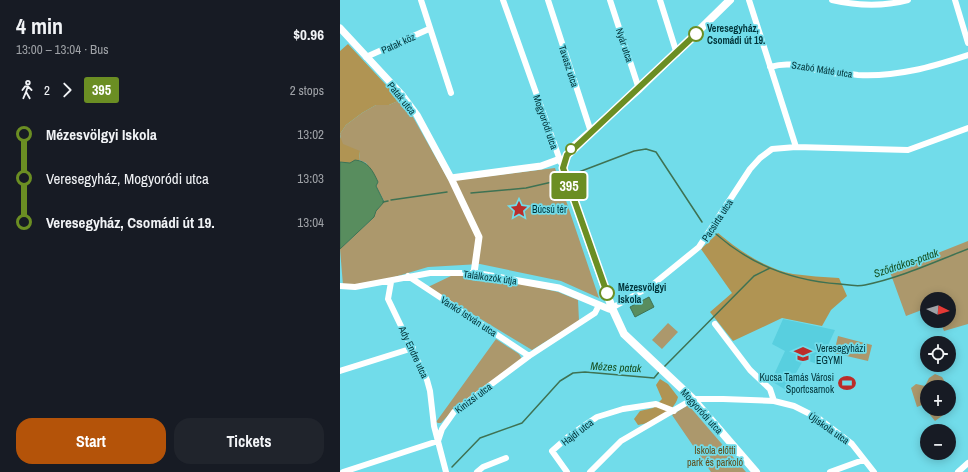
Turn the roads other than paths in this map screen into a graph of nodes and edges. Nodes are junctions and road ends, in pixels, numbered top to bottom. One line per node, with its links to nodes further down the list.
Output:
1 (421, 0): 12 (street)
2 (503, 0): 23 (street, Mogyoródi utca)
3 (548, 0): 21 (street, Tavasz utca)
4 (610, 0): 18 (street, Nyár utca)
5 (660, 0): 14 (street)
6 (730, 0): 14 (main road)
7 (748, 0): 17 (street)
8 (835, 0): 9 (street)
9 (908, 0)
10 (955, 0): 13 (street)
11 (340, 28): 16 (street, Patak utca)
12 (429, 29): 16 (street, Patak köz); 19 (street)
13 (968, 43)
14 (677, 54): 18 (main road)
15 (968, 55): 17 (street, Szabó Máté utca)
16 (366, 57): 24 (street, Patak utca)
17 (770, 67): 22 (street)
18 (639, 89): 21 (main road)
19 (451, 93)
20 (968, 128): 22 (street, Pacsirta utca)
21 (591, 132): 23 (main road)
22 (796, 147): 30 (street, Pacsirta utca)
23 (563, 157): 24 (street); 30 (main road, Mogyoródi utca)
24 (451, 178): 25 (street, Patak utca)
25 (474, 272): 26 (street, Találkozók útja); 29 (street, Találkozók útja)
26 (408, 276): 27 (street, Találkozók útja); 33 (street, Vankó István utca)
27 (391, 282): 28 (street, Találkozók útja); 32 (street, Ady Endre utca)
28 (340, 286)
29 (599, 305): 30 (street, Találkozók útja); 33 (street, Kinizsi utca)
30 (610, 309): 35 (main road, Mogyoródi utca)
31 (715, 324): 36 (street)
32 (413, 348): 34 (street); 38 (street, Ady Endre utca)
33 (530, 356): 38 (street, Kinizsi utca)
34 (340, 371)
35 (693, 399): 36 (street, Újiskola utca); 37 (street); 47 (main road, Mogyoródi utca)
36 (774, 401): 40 (street, Újiskola utca)
37 (674, 411): 45 (street, Hajdi utca); 46 (street)
38 (438, 441): 42 (street); 43 (street, Ady Endre utca)
39 (506, 458): 44 (street)
40 (863, 460): 48 (street); 49 (street, Újiskola utca)
41 (968, 463): 50 (street)
42 (343, 472)
43 (446, 472)
44 (478, 472)
45 (567, 472)
46 (590, 472)
47 (756, 472)
48 (830, 472)
49 (874, 472)
50 (958, 472)

